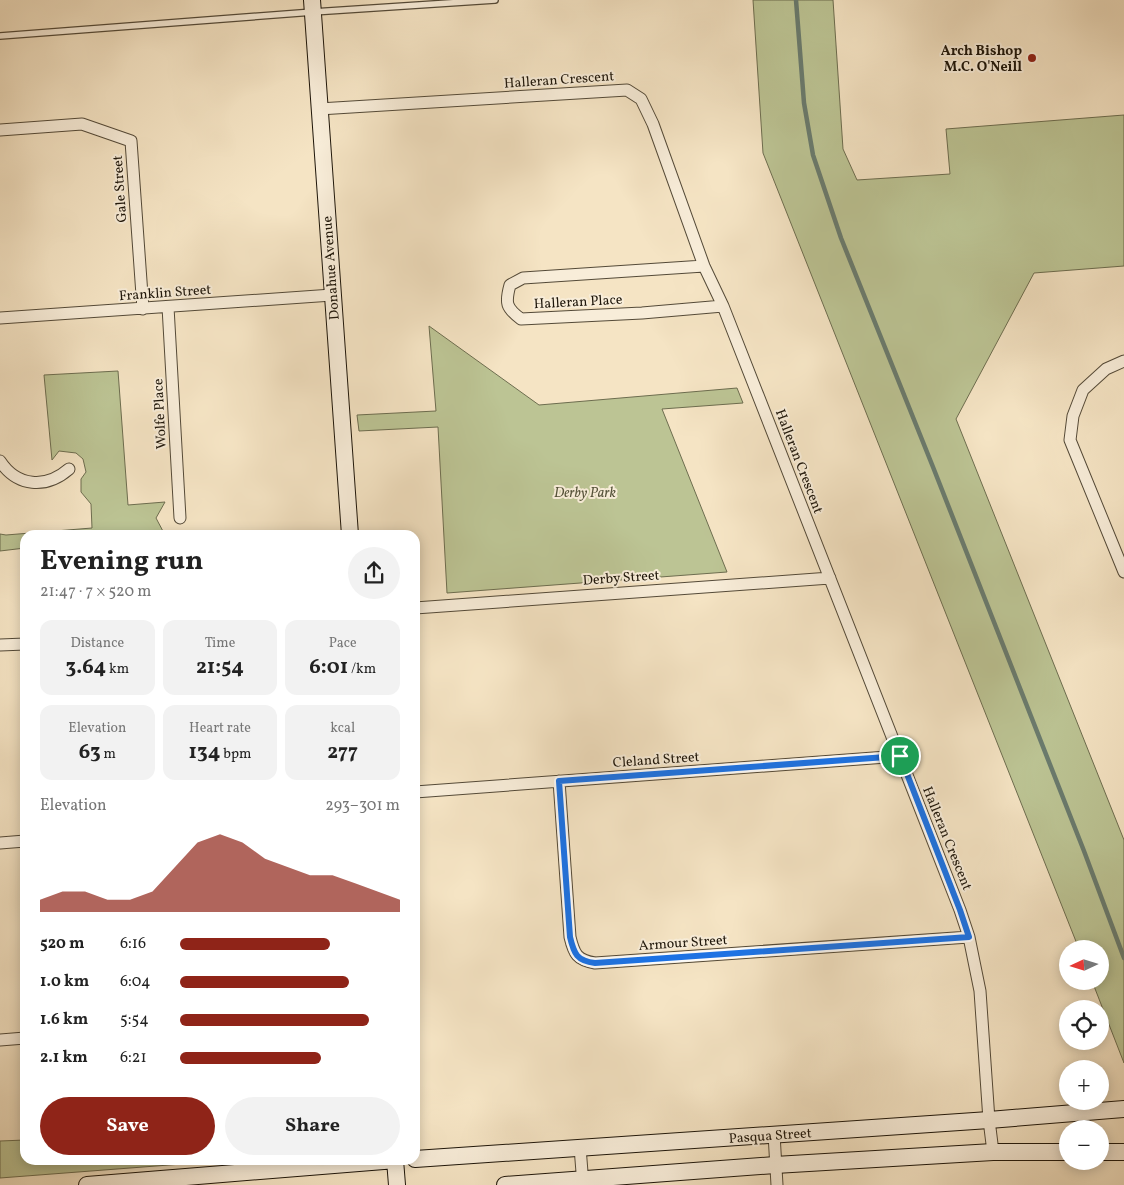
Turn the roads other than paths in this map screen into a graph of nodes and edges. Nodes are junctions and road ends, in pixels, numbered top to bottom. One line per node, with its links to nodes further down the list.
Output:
1 (495, 0): 2 (lane)
2 (312, 6): 3 (lane); 4 (main road, Donahue Avenue)
3 (0, 36)
4 (319, 109): 6 (street, Halleran Crescent); 7 (main road, Donahue Avenue)
5 (0, 130): 10 (street, Gale Street)
6 (704, 266): 8 (street, Halleran Crescent); 8 (street, Halleran Place)
7 (332, 295): 9 (street, Franklin Street); 16 (main road, Donahue Avenue)
8 (723, 306): 18 (street, Halleran Crescent)
9 (168, 307): 10 (street, Franklin Street); 15 (street, Wolfe Place)
10 (143, 308): 11 (street, Franklin Street)
11 (0, 318)
12 (1124, 362): 17 (street)
13 (0, 461): 14 (street)
14 (69, 469)
15 (180, 518)
16 (350, 530)
17 (1124, 572)
18 (830, 578): 19 (street, Derby Street); 22 (street, Halleran Crescent)
19 (420, 608)
20 (20, 644): 21 (street)
21 (0, 645)
22 (900, 756): 23 (street, Cleland Street); 27 (street, Halleran Crescent)
23 (559, 781): 24 (street, Cleland Street); 27 (street, Armour Street)
24 (420, 792)
25 (20, 841): 26 (street)
26 (0, 843)
27 (969, 937): 31 (street, Halleran Crescent)
28 (20, 1038): 29 (street)
29 (0, 1040)
30 (1124, 1109): 31 (main road, Pasqua Street)
31 (989, 1120): 32 (main road, Pasqua Street); 34 (street, Halleran Crescent)
32 (774, 1134): 33 (main road, Pasqua Street); 41 (street)
33 (580, 1147): 38 (main road, Pasqua Street); 42 (street)
34 (993, 1152): 35 (main road); 41 (main road)
35 (1059, 1152)
36 (1109, 1152): 37 (main road)
37 (1124, 1152)
38 (420, 1159)
39 (333, 1165): 43 (main road)
40 (395, 1165): 44 (main road)
41 (775, 1165): 42 (main road); 46 (street)
42 (582, 1182): 45 (main road)
43 (87, 1185)
44 (397, 1185)
45 (505, 1185)
46 (777, 1185)

